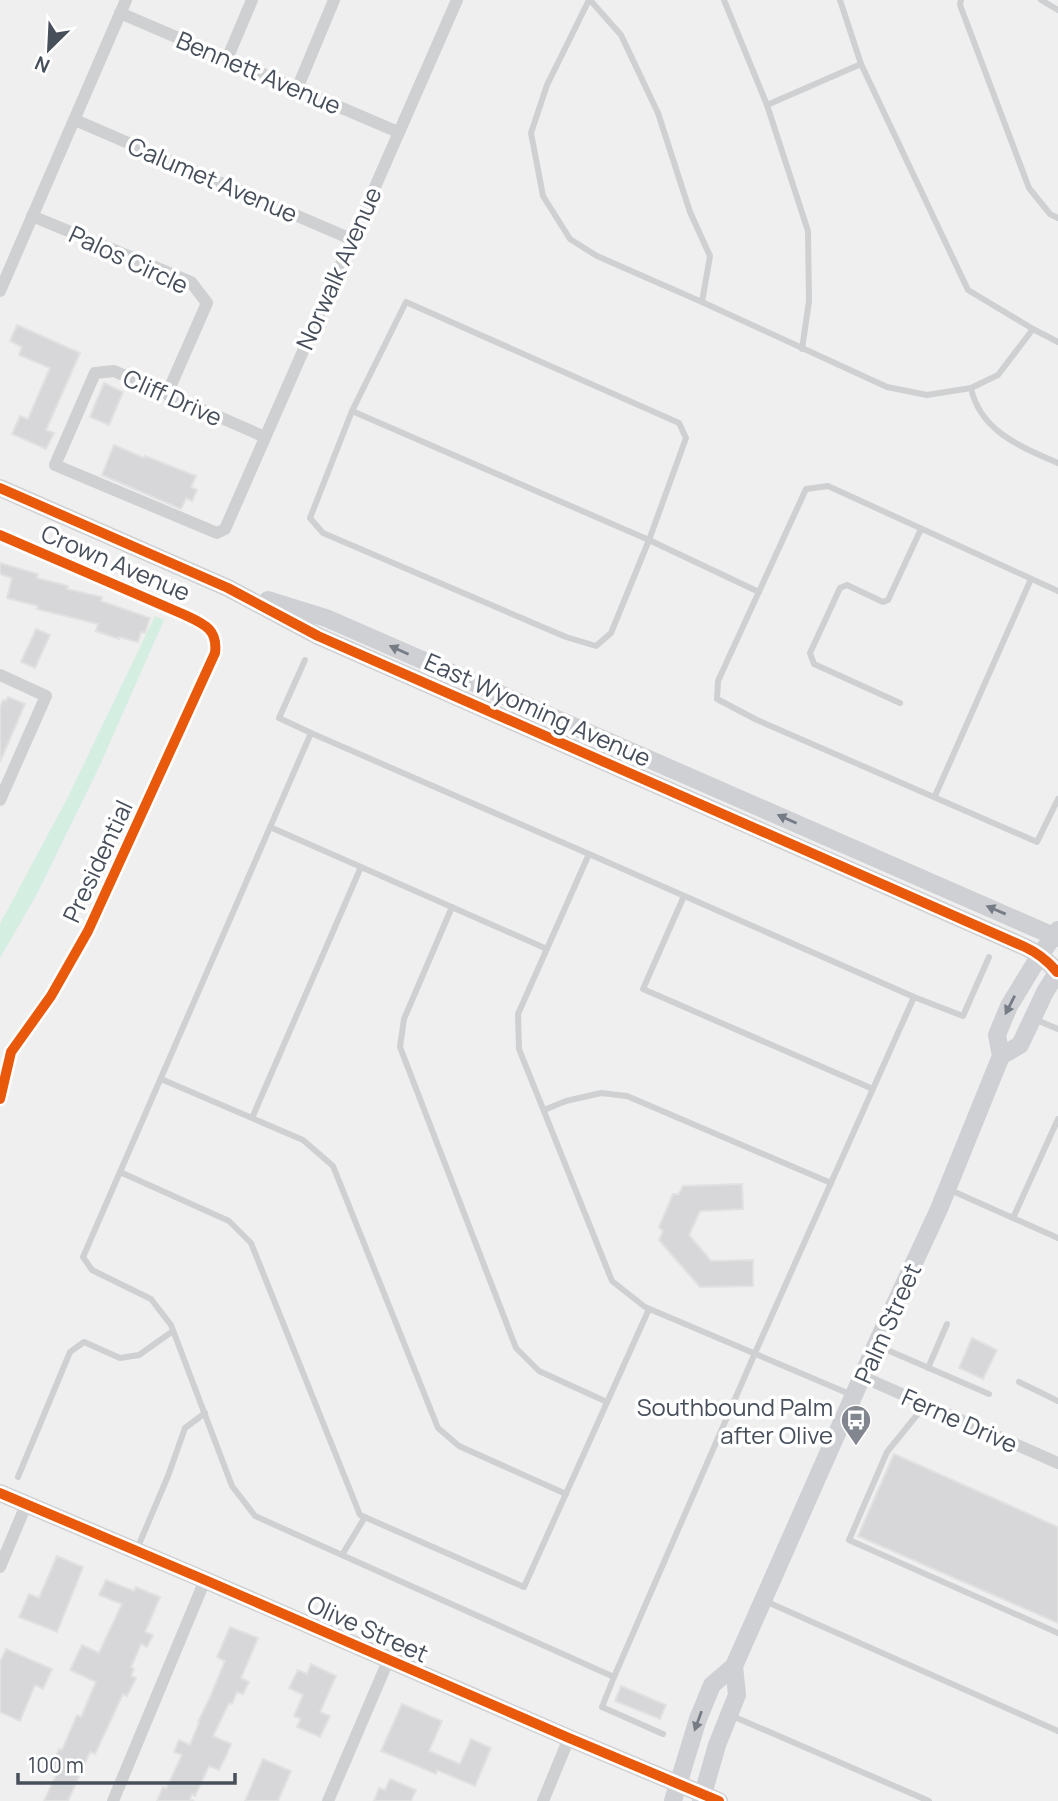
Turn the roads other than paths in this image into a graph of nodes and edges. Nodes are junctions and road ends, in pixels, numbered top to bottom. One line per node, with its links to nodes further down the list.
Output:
1 (126, 0): 11 (street)
2 (252, 0): 12 (street)
3 (334, 0): 14 (street)
4 (457, 0): 17 (street, Norwalk Avenue)
5 (589, 0): 22 (lane); 22 (lane)
6 (724, 0): 15 (lane)
7 (839, 0): 13 (lane)
8 (961, 0): 19 (lane)
9 (1041, 0): 10 (lane)
10 (1058, 10)
11 (120, 13): 12 (street, Bennett Avenue); 16 (street)
12 (226, 59): 14 (street, Bennett Avenue)
13 (861, 64): 15 (lane); 23 (lane)
14 (297, 89): 17 (street, Bennett Avenue)
15 (766, 105): 25 (lane)
16 (75, 120): 18 (street); 20 (street, Calumet Avenue)
17 (398, 132): 20 (street, Norwalk Avenue)
18 (32, 216): 21 (street); 27 (street, Palos Circle)
19 (1058, 218)
20 (351, 239): 29 (street, Norwalk Avenue)
21 (0, 291)
22 (702, 302): 25 (lane)
23 (1033, 329): 24 (lane); 26 (lane)
24 (1058, 342)
25 (802, 349): 26 (lane)
26 (971, 388): 30 (lane)
27 (167, 394): 29 (street, Cliff Drive); 33 (street, Cliff Drive)
28 (352, 411): 35 (lane); 35 (lane); 35 (lane)
29 (265, 437): 33 (street, Norwalk Avenue)
30 (1058, 463)
31 (0, 488): 37 (street, East Wyoming Avenue)
32 (921, 529): 36 (lane); 39 (lane); 43 (lane)
33 (217, 533)
34 (0, 535): 40 (street, Crown Avenue)
35 (649, 540): 39 (lane)
36 (1031, 579): 38 (lane); 45 (lane)
37 (228, 588): 53 (street, East Wyoming Avenue, one-way to 37); 55 (street, East Wyoming Avenue)
38 (1058, 591)
39 (759, 592): 45 (lane)
40 (213, 632): 61 (street, Presidential)
41 (305, 660): 44 (lane)
42 (0, 675): 47 (street)
43 (900, 703)
44 (310, 733): 48 (lane); 49 (lane)
45 (935, 796): 46 (lane)
46 (1058, 799)
47 (0, 800)
48 (270, 827): 50 (lane); 63 (lane)
49 (589, 854): 51 (lane); 54 (lane)
50 (361, 867): 52 (lane); 67 (lane)
51 (684, 896): 58 (lane); 64 (lane)
52 (452, 907): 54 (lane); 85 (lane)
53 (1057, 934): 55 (street, Palm Street)
54 (547, 949): 66 (lane)
55 (1040, 955): 57 (street, East Wyoming Avenue); 62 (street, Palm Street, one-way to 62)
56 (989, 957): 58 (lane)
57 (1058, 972): 59 (street, Palm Street)
58 (914, 997): 64 (lane)
59 (1032, 1018): 60 (lane); 62 (street, Palm Street)
60 (1058, 1029)
61 (6, 1050): 65 (street, Presidential)
62 (1001, 1056): 71 (street, Palm Street)
63 (161, 1079): 67 (lane); 69 (lane)
64 (873, 1089): 70 (lane)
65 (0, 1099)
66 (544, 1110): 70 (lane); 74 (lane)
67 (252, 1118): 91 (lane)
68 (1058, 1119): 72 (lane)
69 (120, 1172): 76 (lane); 93 (lane)
70 (831, 1184): 78 (lane)
71 (947, 1189): 72 (lane); 77 (street, Palm Street)
72 (1013, 1218): 73 (lane)
73 (1058, 1238)
74 (649, 1309): 78 (lane); 85 (lane)
75 (947, 1324): 79 (lane)
76 (173, 1331): 87 (lane); 89 (lane)
77 (876, 1345): 79 (lane); 80 (street, Palm Street)
78 (755, 1353): 83 (lane); 102 (lane)
79 (928, 1367): 82 (lane)
80 (863, 1377): 83 (street, Palm Street); 86 (street, Ferne Drive)
81 (1019, 1382): 84 (lane)
82 (989, 1394)
83 (854, 1396): 98 (street, Palm Street)
84 (1058, 1401)
85 (607, 1402): 91 (lane)
86 (925, 1405): 88 (street, Ferne Drive); 99 (lane)
87 (205, 1413): 94 (lane); 95 (lane)
88 (1058, 1463)
89 (18, 1476)
90 (0, 1493): 92 (street, Olive Street)
91 (566, 1494): 93 (lane)
92 (26, 1505): 94 (street, Olive Street); 96 (street)
93 (365, 1517): 95 (lane)
94 (136, 1551): 97 (street, Olive Street)
95 (342, 1555): 102 (lane)
96 (0, 1567)
97 (205, 1580): 100 (street, Olive Street); 109 (street)
98 (764, 1601): 101 (street, Palm Street); 104 (lane)
99 (1058, 1633)
100 (388, 1661): 106 (street, Olive Street); 110 (street)
101 (734, 1666): 103 (street, Palm Street); 107 (street, Palm Street, one-way to 107)
102 (614, 1677): 105 (lane)
103 (729, 1714): 108 (street, Palm Street); 112 (lane)
104 (1058, 1731)
105 (663, 1734)
106 (569, 1738): 107 (street, Olive Street); 111 (street)
107 (676, 1792): 108 (street, Olive Street)
108 (708, 1799)
109 (113, 1801)
110 (328, 1801)
111 (542, 1801)
112 (929, 1801)

